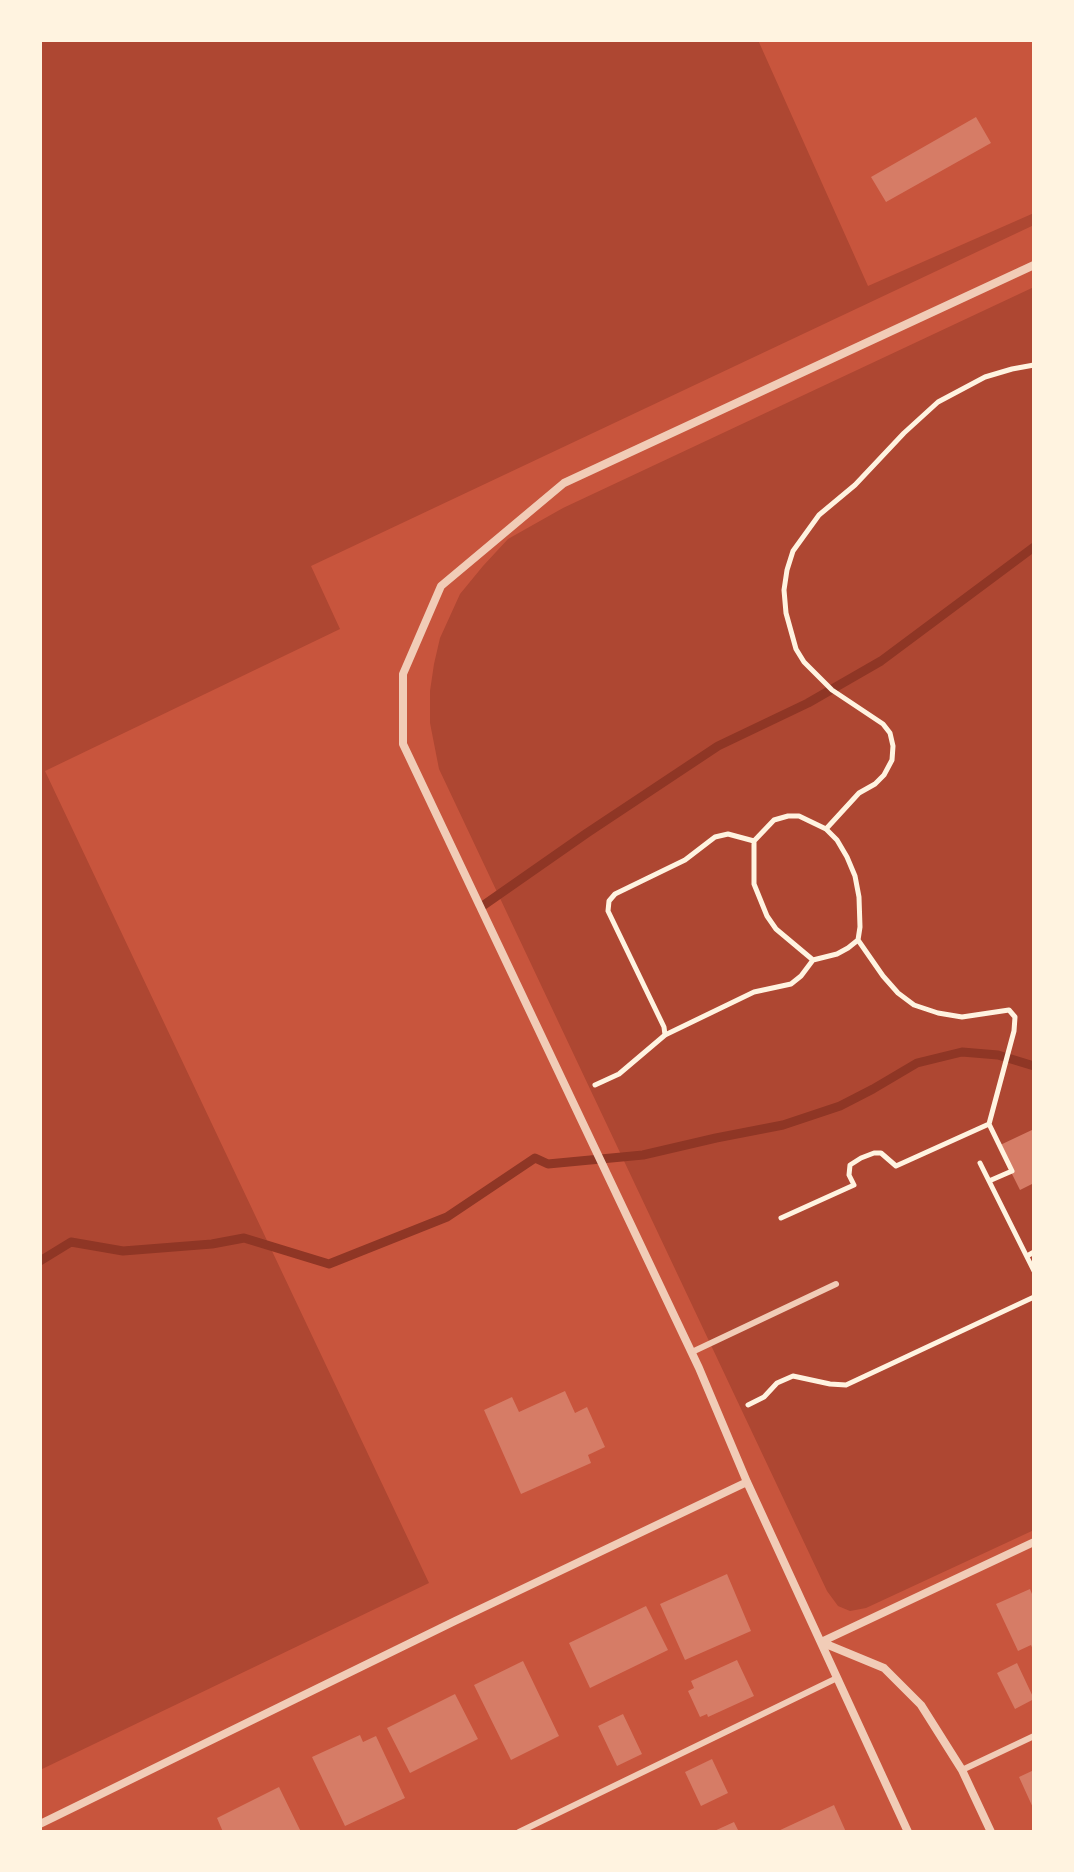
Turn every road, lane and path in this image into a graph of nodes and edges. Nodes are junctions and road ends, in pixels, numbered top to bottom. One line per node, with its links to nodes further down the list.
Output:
1 (1034, 265): 18 (street)
2 (1034, 365): 3 (path)
3 (826, 829): 4 (path); 5 (path)
4 (754, 841): 6 (path); 7 (path)
5 (858, 940): 6 (path); 9 (path)
6 (813, 960): 7 (path)
7 (665, 1035): 8 (path)
8 (595, 1085)
9 (989, 1124): 11 (path); 12 (path)
10 (980, 1163): 11 (path)
11 (989, 1181): 14 (path)
12 (781, 1218)
13 (1034, 1252): 14 (path)
14 (1027, 1256): 15 (path)
15 (1034, 1271)
16 (836, 1284): 18 (lane)
17 (1034, 1297): 19 (path)
18 (692, 1352): 20 (street)
19 (748, 1405)
20 (747, 1482): 22 (street); 26 (street)
21 (1034, 1542): 22 (street)
22 (821, 1642): 23 (street); 25 (street)
23 (837, 1678): 27 (lane); 28 (street)
24 (1034, 1736): 25 (lane)
25 (962, 1770): 29 (street)
26 (40, 1824)
27 (519, 1832)
28 (908, 1832)
29 (991, 1832)

